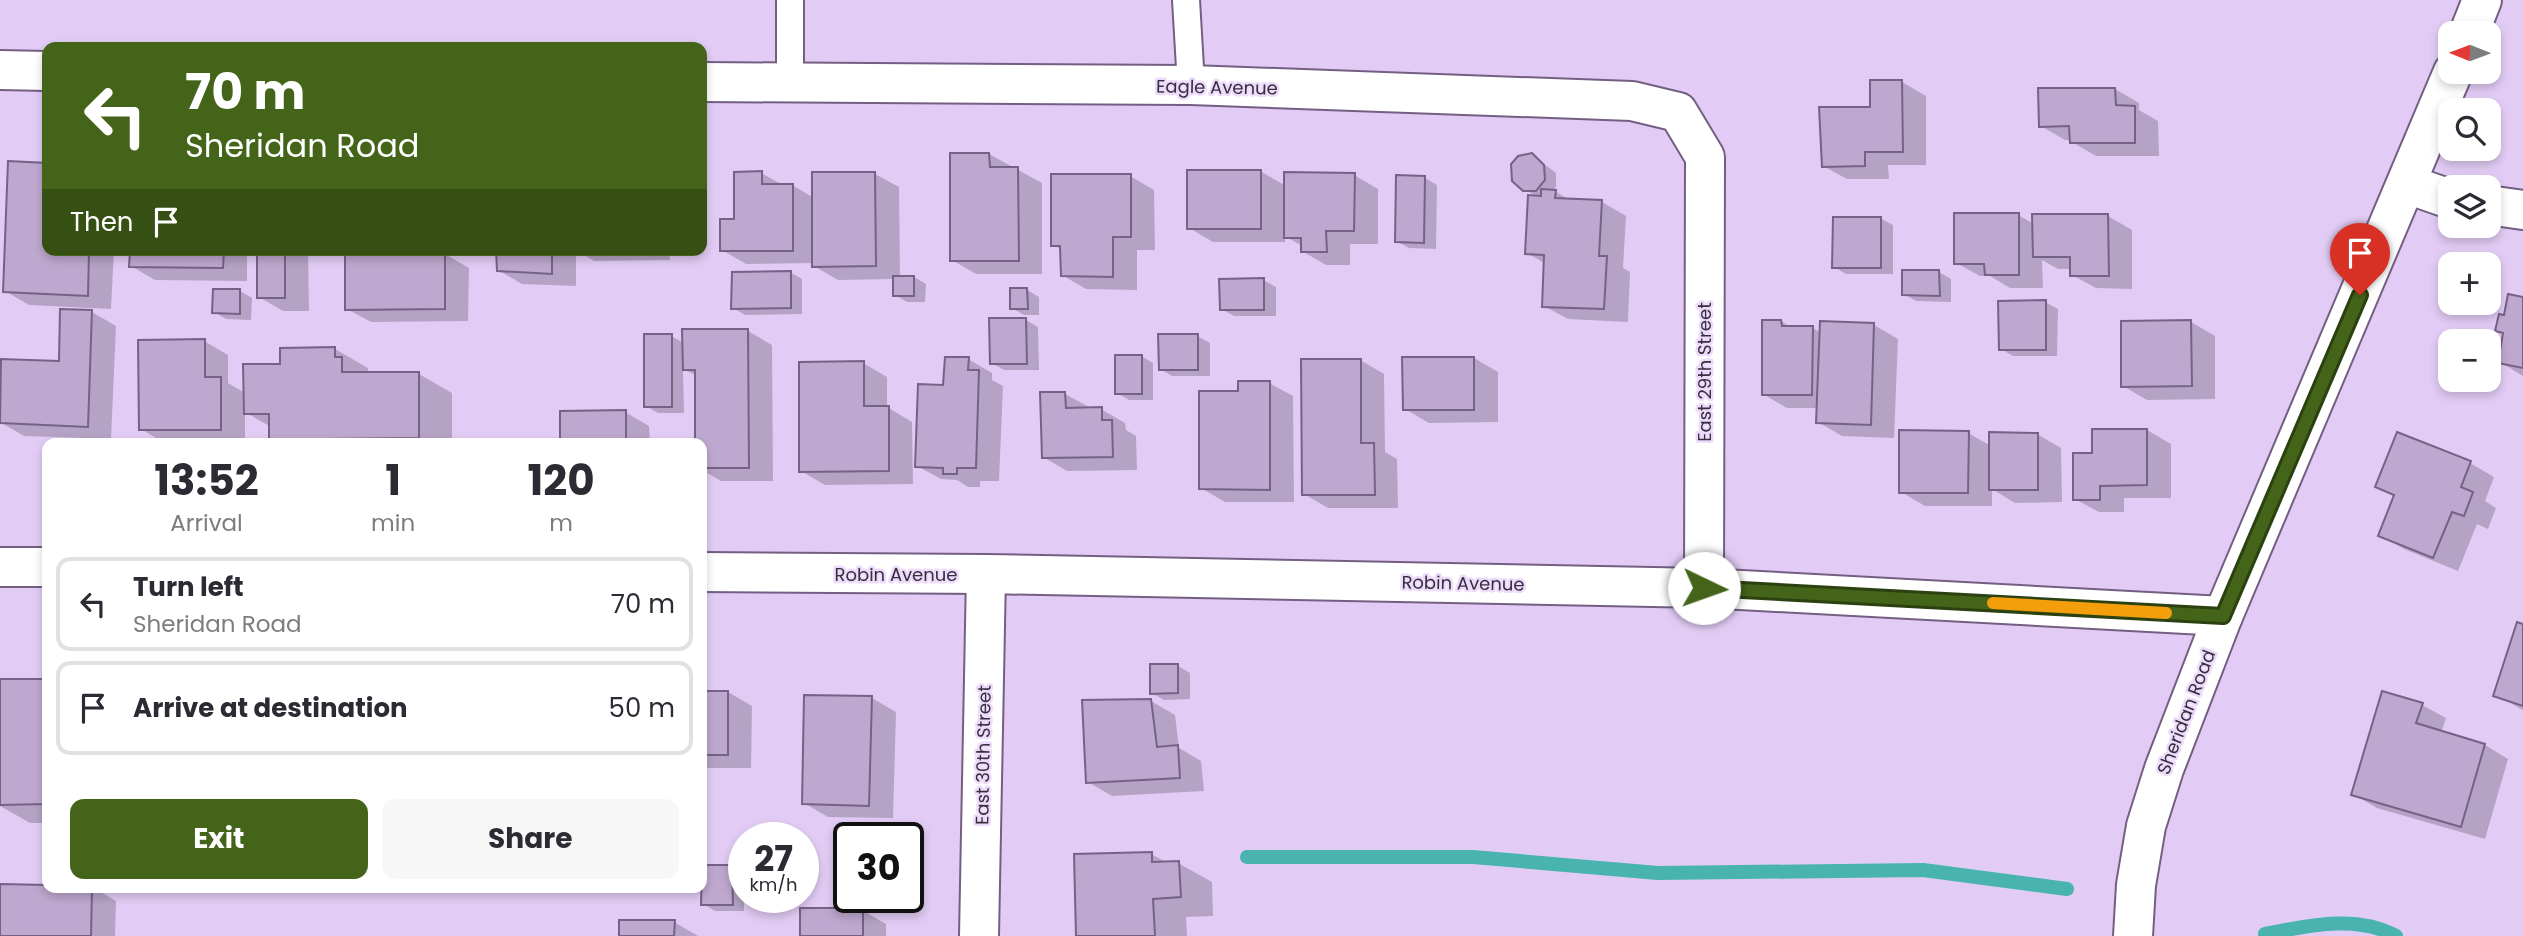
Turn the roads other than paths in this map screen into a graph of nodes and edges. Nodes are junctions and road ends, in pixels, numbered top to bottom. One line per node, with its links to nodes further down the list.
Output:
1 (790, 0): 8 (lane)
2 (1186, 0): 10 (lane)
3 (2482, 0): 4 (street)
4 (2474, 21)
5 (0, 70): 6 (street)
6 (42, 71)
7 (707, 82): 8 (street, Eagle Avenue)
8 (790, 84): 10 (street, Eagle Avenue)
9 (2448, 84): 12 (street, Sheridan Road)
10 (1191, 85): 11 (street, Eagle Avenue)
11 (1705, 157): 20 (street, East 29th Street)
12 (2407, 184): 13 (street); 21 (street, Sheridan Road)
13 (2438, 195)
14 (2501, 207): 15 (street)
15 (2523, 210)
16 (0, 567): 17 (street)
17 (42, 568)
18 (707, 572): 19 (street, Robin Avenue)
19 (986, 574): 20 (street, Robin Avenue); 22 (street, East 30th Street)
20 (1704, 588): 21 (street, Robin Avenue)
21 (2223, 616): 23 (street, Sheridan Road)
22 (979, 936)
23 (2133, 936)

